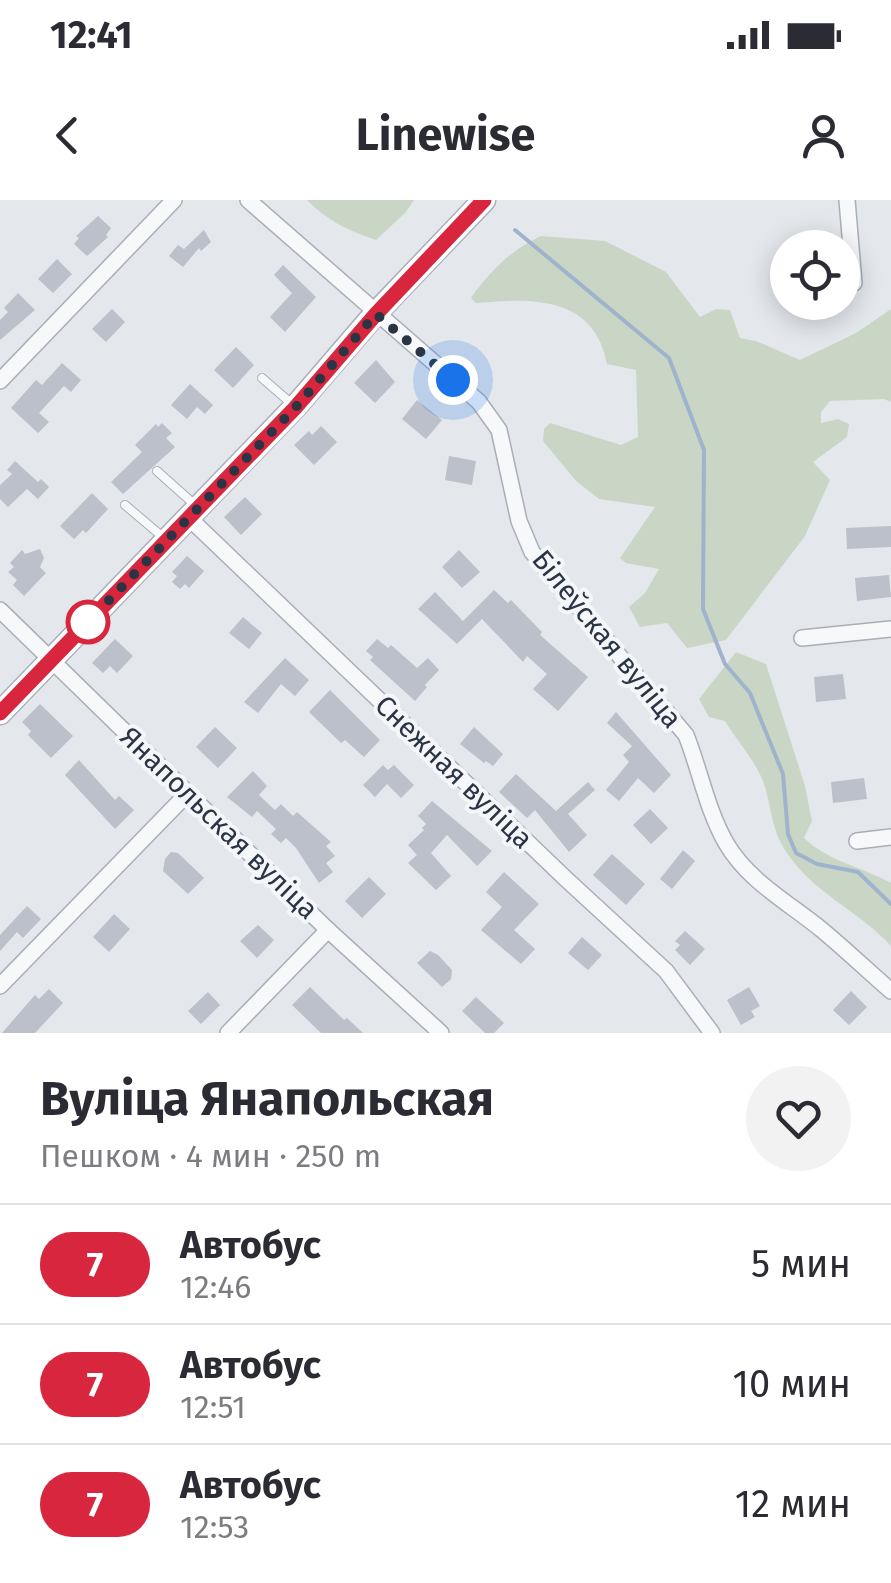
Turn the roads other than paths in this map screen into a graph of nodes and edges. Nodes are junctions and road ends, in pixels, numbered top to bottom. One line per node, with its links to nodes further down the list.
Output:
1 (174, 200): 8 (street)
2 (248, 200): 6 (street, Білеўская вуліца)
3 (484, 200): 6 (street)
4 (847, 200): 5 (street)
5 (850, 230)
6 (376, 314): 9 (street); 24 (street, Білеўская вуліца)
7 (262, 378): 9 (lane)
8 (0, 381)
9 (295, 408): 12 (street)
10 (158, 470): 12 (lane)
11 (125, 505): 13 (lane)
12 (194, 513): 13 (street); 27 (street, Снежная вуліца)
13 (167, 540): 17 (street)
14 (0, 610): 17 (street, Янапольская вуліца)
15 (891, 629): 16 (street)
16 (802, 638)
17 (52, 660): 18 (street); 19 (street, Янапольская вуліца)
18 (0, 713)
19 (187, 794): 22 (street, Янапольская вуліца); 23 (street)
20 (891, 837): 21 (street)
21 (857, 841)
22 (328, 930): 25 (street); 26 (street, Янапольская вуліца)
23 (0, 986)
24 (891, 992)
25 (228, 1033)
26 (441, 1033)
27 (712, 1033)

